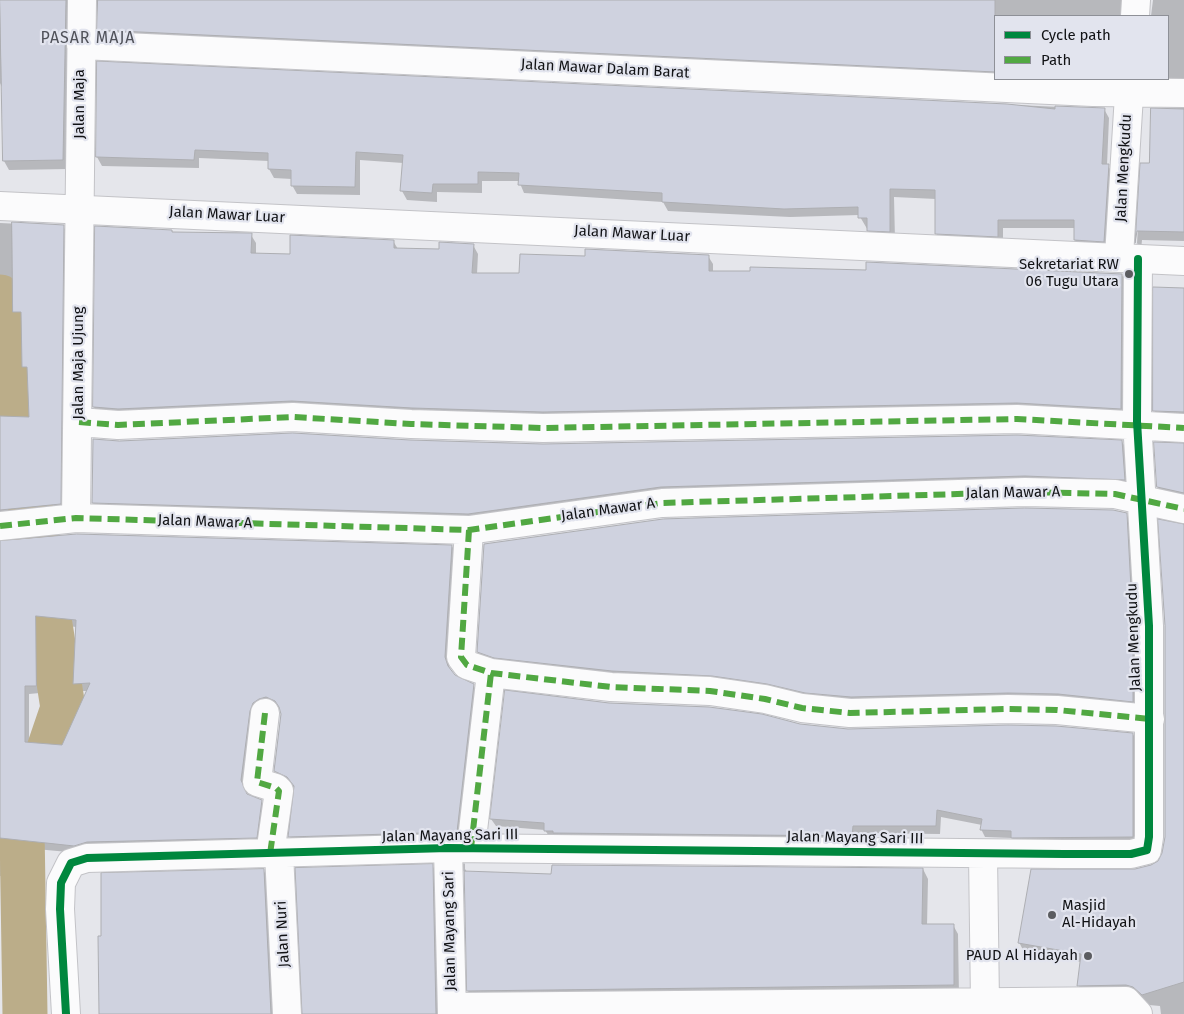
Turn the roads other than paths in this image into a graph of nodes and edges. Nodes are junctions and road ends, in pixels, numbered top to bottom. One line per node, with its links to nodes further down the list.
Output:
1 (82, 0): 4 (street, Jalan Maja)
2 (1136, 0): 3 (street)
3 (1135, 15)
4 (81, 45): 5 (street, Jalan Mawar Dalam Barat); 8 (street, Jalan Maja)
5 (1129, 85): 6 (street, Jalan Mawar Dalam Barat); 9 (street, Jalan Mengkudu)
6 (1184, 93)
7 (0, 206): 8 (street, Jalan Mawar Luar)
8 (80, 208): 9 (street, Jalan Mawar Luar); 11 (street, Jalan Maja Ujung)
9 (1128, 258): 10 (street, Jalan Mawar Luar); 12 (street, Jalan Mengkudu)
10 (1184, 261)
11 (79, 422): 12 (street); 16 (street, Jalan Maja Ujung)
12 (1137, 426): 13 (street); 14 (street, Jalan Mengkudu)
13 (1184, 428)
14 (1141, 500): 15 (street, Jalan Mawar A); 18 (street, Jalan Mawar A); 21 (street, Jalan Mengkudu)
15 (1184, 509)
16 (76, 518): 17 (street, Jalan Mawar A); 18 (street, Jalan Mawar A)
17 (3, 525)
18 (468, 530): 19 (street)
19 (491, 673): 21 (street); 22 (street, Jalan Mayang Sari)
20 (266, 713): 23 (street, Jalan Nuri)
21 (1150, 719): 24 (street, Jalan Mengkudu)
22 (460, 848): 23 (street, Jalan Mayang Sari III); 24 (street, Jalan Mayang Sari III); 26 (street, Jalan Mayang Sari)
23 (275, 854): 27 (street, Jalan Mayang Sari III); 28 (street, Jalan Nuri)
24 (983, 854): 25 (street)
25 (985, 1004): 26 (street); 29 (street)
26 (452, 1010)
27 (66, 1014)
28 (287, 1014)
29 (1138, 1014)

